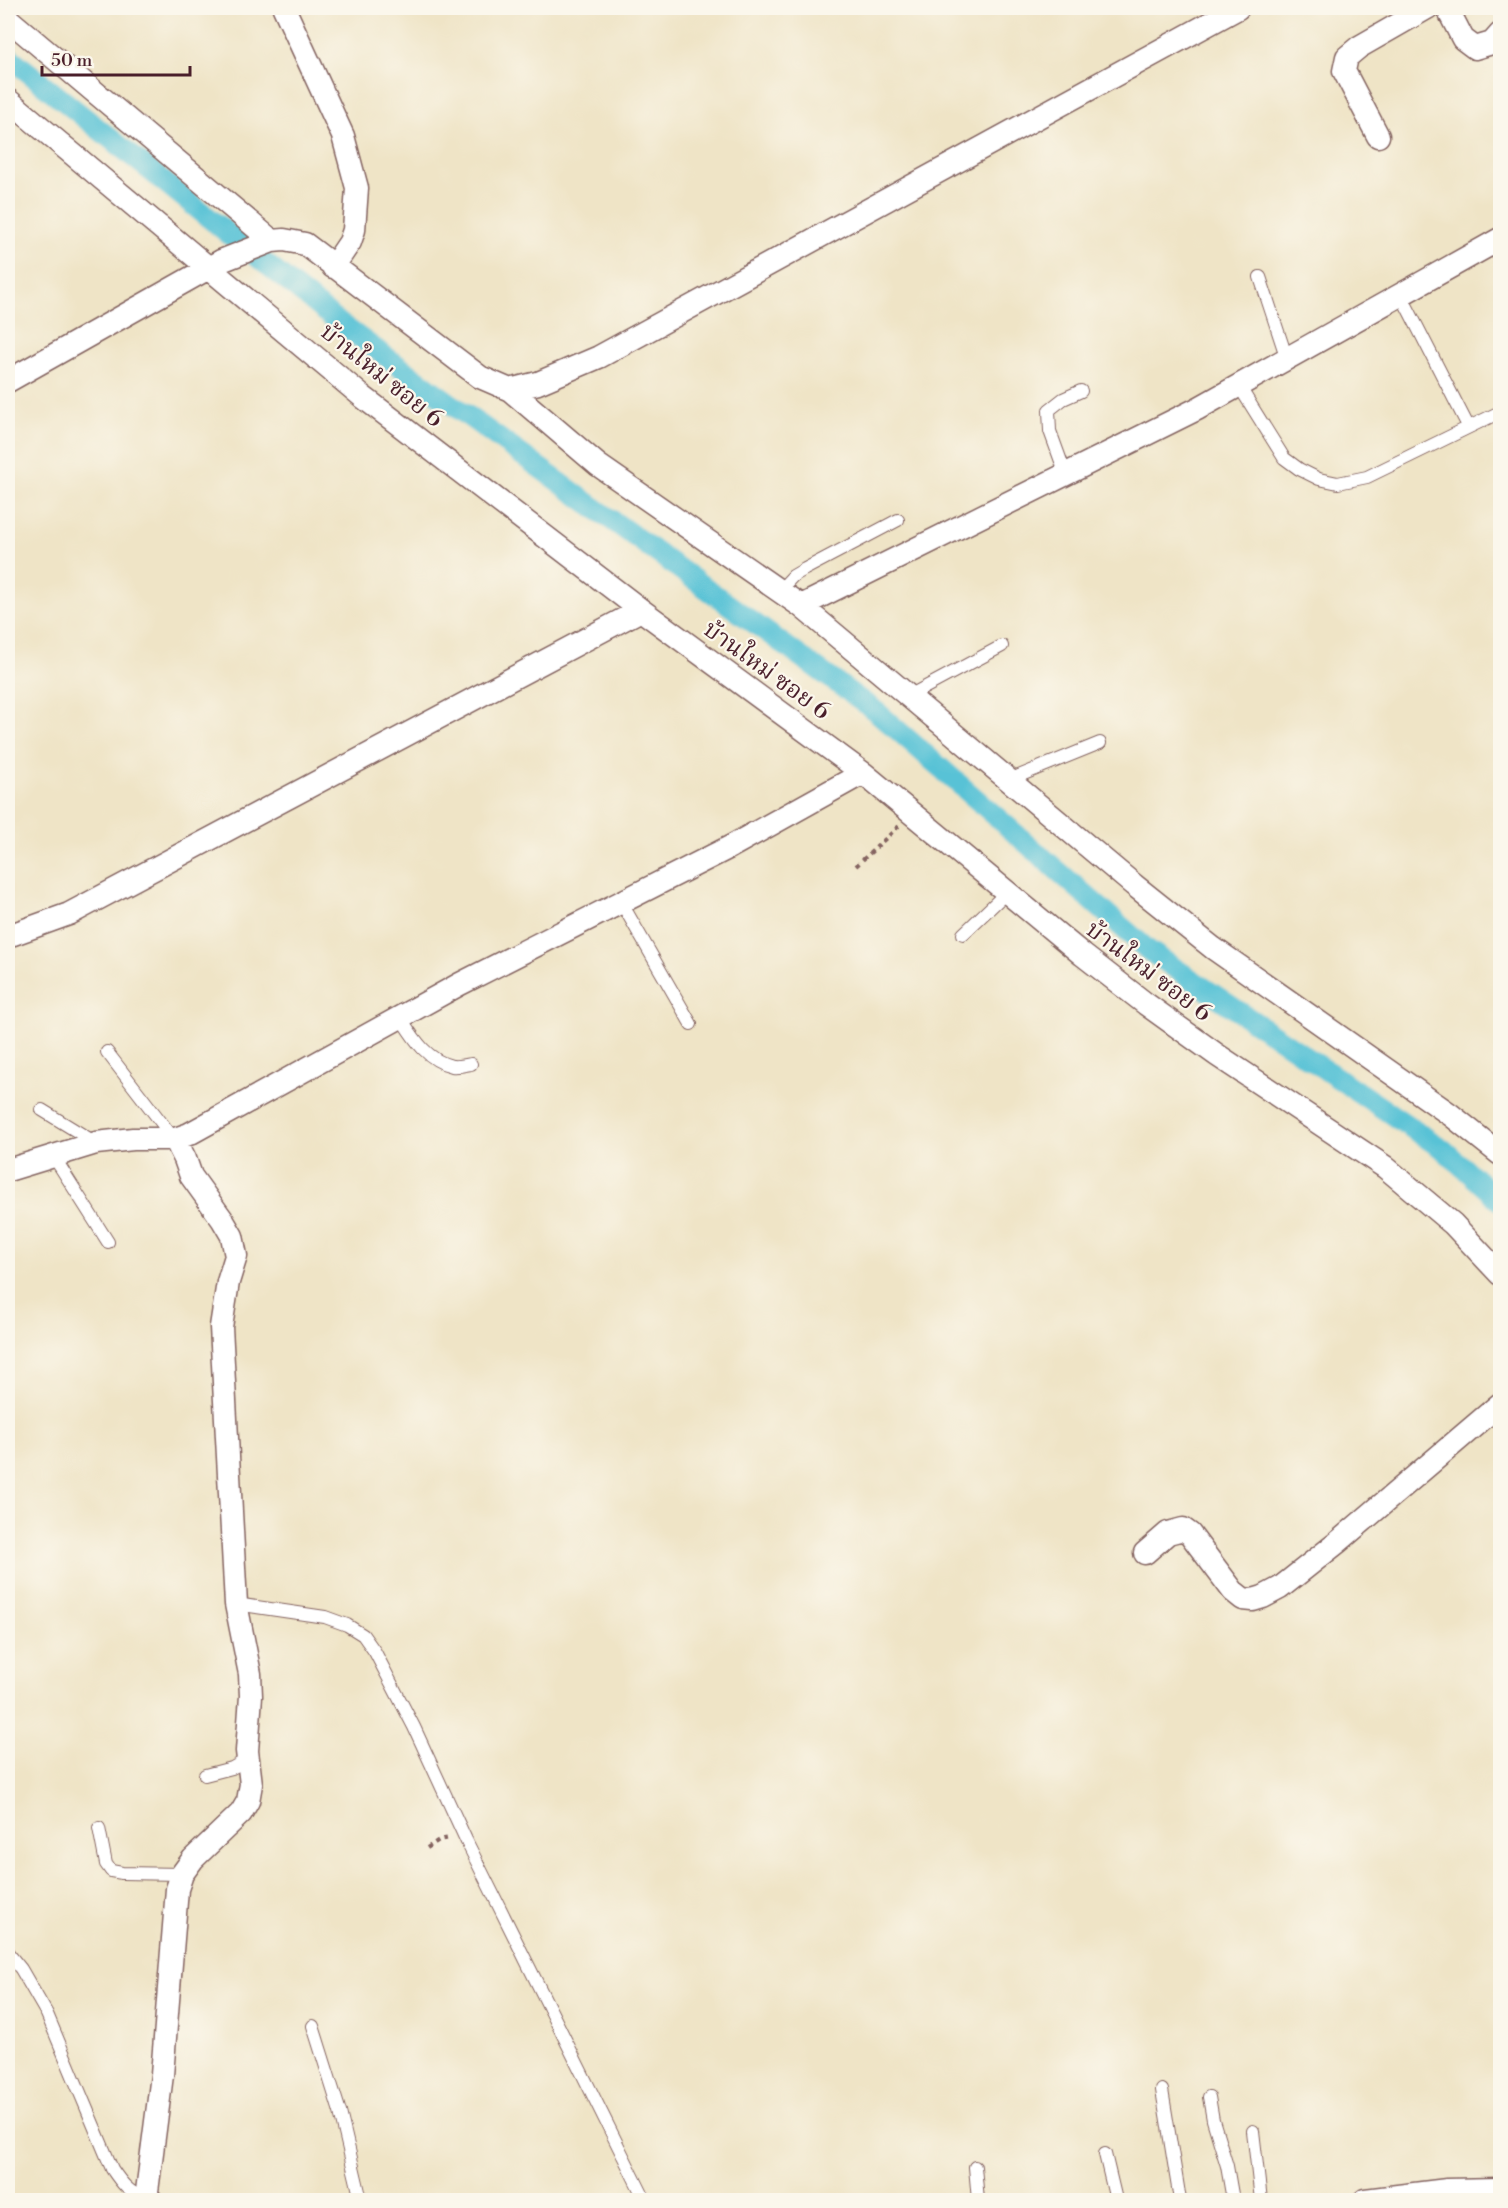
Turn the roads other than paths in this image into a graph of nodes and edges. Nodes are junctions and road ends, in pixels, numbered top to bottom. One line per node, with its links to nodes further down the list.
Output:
1 (284, 8): 12 (street)
2 (1239, 8): 18 (street)
3 (1427, 8): 8 (street)
4 (1447, 8): 6 (street)
5 (8, 20): 10 (street)
6 (1500, 34)
7 (8, 100): 11 (street, บ้านใหม่ ซอย 6)
8 (1378, 136)
9 (1500, 239): 14 (street)
10 (265, 244): 11 (street); 12 (street)
11 (214, 265): 16 (street); 26 (street, บ้านใหม่ ซอย 6)
12 (333, 267): 18 (street)
13 (1260, 277): 15 (lane)
14 (1401, 295): 15 (street); 21 (lane)
15 (1287, 359): 17 (street)
16 (8, 381)
17 (1239, 386): 21 (lane); 22 (street)
18 (510, 390): 24 (street)
19 (1081, 391): 22 (lane)
20 (1500, 412): 21 (lane)
21 (1468, 426)
22 (1066, 476): 25 (street)
23 (898, 520): 24 (lane)
24 (780, 591): 25 (street)
25 (801, 606): 28 (street)
26 (640, 610): 30 (street, บ้านใหม่ ซอย 6); 35 (street)
27 (1002, 646): 28 (lane)
28 (909, 696): 31 (street)
29 (1100, 743): 31 (lane)
30 (863, 773): 32 (street, บ้านใหม่ ซอย 6); 33 (street)
31 (1009, 780): 43 (street)
32 (1006, 892): 34 (lane); 47 (street, บ้านใหม่ ซอย 6)
33 (621, 902): 36 (street); 37 (lane)
34 (963, 934)
35 (8, 936)
36 (400, 1017): 39 (lane); 41 (street)
37 (691, 1024)
38 (107, 1052): 41 (lane)
39 (471, 1064)
40 (42, 1110): 42 (lane)
41 (175, 1139): 42 (street); 50 (street)
42 (96, 1143): 44 (street)
43 (1500, 1154)
44 (54, 1157): 45 (street); 46 (lane)
45 (8, 1170)
46 (108, 1242)
47 (1500, 1274)
48 (1500, 1404): 49 (street)
49 (1145, 1553)
50 (236, 1604): 51 (street); 65 (lane)
51 (248, 1759): 52 (lane); 54 (street)
52 (204, 1775)
53 (99, 1828): 54 (lane)
54 (182, 1874): 63 (street)
55 (8, 1953): 63 (lane)
56 (313, 2026): 64 (lane)
57 (1162, 2090): 68 (lane)
58 (1209, 2097): 69 (lane)
59 (1253, 2131): 70 (lane)
60 (1105, 2154): 67 (lane)
61 (975, 2167): 66 (lane)
62 (1500, 2189): 71 (street)
63 (149, 2200)
64 (361, 2200)
65 (645, 2200)
66 (978, 2200)
67 (1116, 2200)
68 (1180, 2200)
69 (1233, 2200)
70 (1261, 2200)
71 (1365, 2200)

